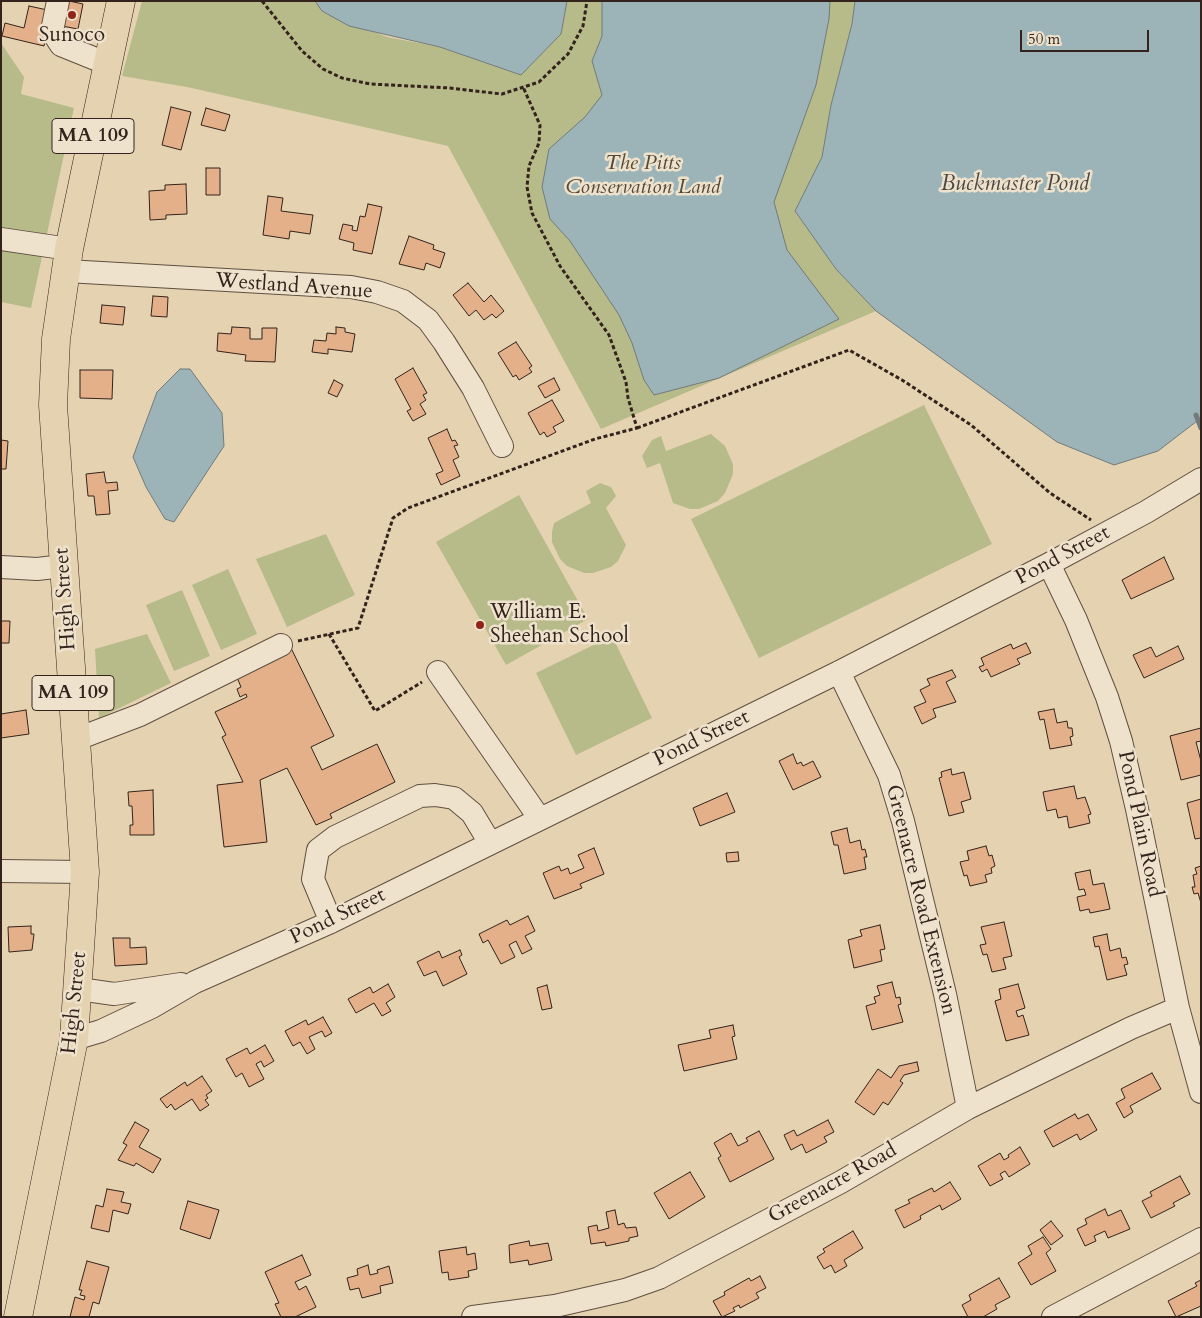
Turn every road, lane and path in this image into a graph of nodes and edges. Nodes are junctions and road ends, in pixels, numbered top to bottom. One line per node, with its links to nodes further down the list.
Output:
1 (58, 1): 5 (street)
2 (121, 1): 5 (main road, High Street / MA 109)
3 (262, 1): 6 (path)
4 (587, 1): 6 (path)
5 (108, 64): 8 (main road, High Street / MA 109)
6 (523, 87): 9 (path)
7 (1, 239): 8 (street, Westland Avenue)
8 (68, 260): 10 (street, Westland Avenue); 14 (main road, High Street / MA 109)
9 (637, 428): 12 (path); 16 (path)
10 (502, 446)
11 (1201, 480): 13 (street, Pond Street)
12 (1094, 522)
13 (1049, 564): 19 (street, Pond Street); 28 (street, Pond Plain Road)
14 (63, 566): 15 (street); 20 (main road, High Street / MA 109)
15 (1, 567)
16 (329, 634): 17 (path); 18 (path)
17 (281, 645): 20 (street)
18 (438, 672): 21 (street)
19 (839, 672): 21 (street, Pond Street); 31 (street, Greenacre Road Extension)
20 (77, 739): 24 (main road, High Street / MA 109)
21 (540, 819): 22 (street, Pond Street)
22 (490, 843): 25 (street, Pond Street); 25 (street)
23 (1, 871): 24 (street)
24 (85, 872): 27 (main road, High Street / MA 109)
25 (331, 922): 26 (street, Pond Street)
26 (195, 982): 27 (street, Pond Street); 29 (street, Pond Street)
27 (79, 989): 29 (main road, High Street / MA 109)
28 (1178, 1008): 30 (street, Pond Plain Road); 31 (street, Greenacre Road)
29 (74, 1039): 33 (main road, High Street / MA 109)
30 (1201, 1092)
31 (968, 1108): 34 (street, Greenacre Road)
32 (1201, 1239): 35 (street)
33 (18, 1317)
34 (473, 1317)
35 (1053, 1317)

